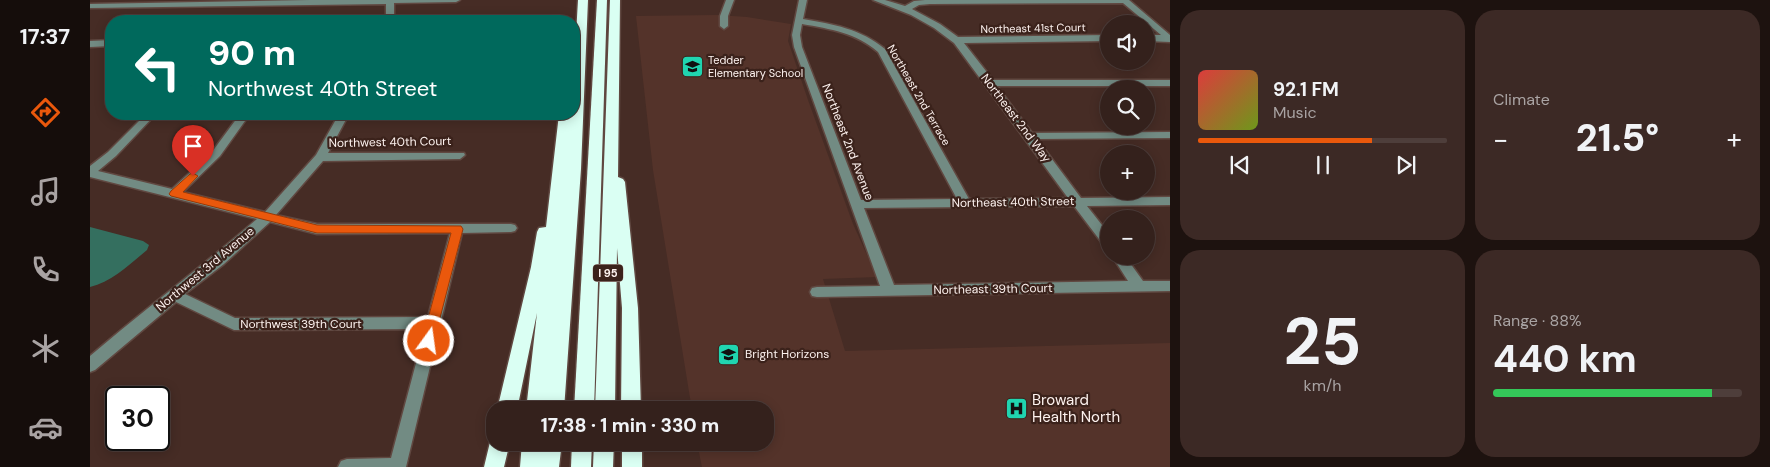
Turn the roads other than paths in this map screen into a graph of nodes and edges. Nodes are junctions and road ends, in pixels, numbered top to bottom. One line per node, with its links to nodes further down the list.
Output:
1 (456, 0): 10 (street)
2 (575, 0): 15 (highway)
3 (583, 0): 24 (highway)
4 (590, 0): 27 (highway)
5 (602, 0): 62 (highway)
6 (615, 0): 34 (highway, I 95)
7 (730, 0): 17 (street)
8 (803, 0): 16 (street, Northeast 2nd Avenue)
9 (877, 0): 13 (street, Northeast 2nd Way)
10 (390, 1): 12 (street); 14 (street)
11 (1124, 1): 13 (street); 20 (street)
12 (90, 6)
13 (906, 9): 21 (street, Northeast 2nd Way)
14 (389, 15)
15 (574, 15)
16 (798, 21): 45 (street, Northeast 2nd Terrace); 46 (street, Northeast 2nd Avenue)
17 (724, 26)
18 (1100, 38): 21 (street, Northeast 41st Court)
19 (1155, 38): 20 (street)
20 (1170, 38)
21 (958, 40): 25 (street, Northeast 2nd Way)
22 (105, 43): 23 (street)
23 (90, 44)
24 (580, 56)
25 (990, 83): 26 (street); 36 (street, Northeast 2nd Way)
26 (1170, 83)
27 (580, 118)
28 (145, 120): 41 (street)
29 (241, 120): 42 (street)
30 (341, 120): 39 (street, Northwest 3rd Avenue)
31 (565, 120): 38 (highway)
32 (577, 120): 40 (highway)
33 (580, 120): 40 (highway)
34 (612, 135): 63 (highway, I 95); 64 (highway)
35 (1170, 135): 36 (street)
36 (1030, 136): 44 (street, Northeast 2nd Way)
37 (460, 155): 39 (street, Northwest 40th Court)
38 (562, 156): 59 (highway); 60 (highway)
39 (320, 157): 47 (street, Northwest 3rd Avenue)
40 (574, 169): 61 (highway)
41 (90, 173): 42 (street)
42 (175, 194): 47 (street)
43 (1170, 200): 44 (street, Northeast 40th Street)
44 (1077, 201): 45 (street, Northeast 40th Street); 50 (street, Northeast 2nd Way)
45 (966, 203): 46 (street, Northeast 40th Street)
46 (857, 204): 54 (street, Northeast 2nd Avenue)
47 (267, 217): 49 (street); 56 (street, Northwest 3rd Avenue)
48 (511, 228): 49 (street)
49 (458, 229): 57 (street)
50 (1100, 232)
51 (1124, 265): 52 (street)
52 (1139, 286): 53 (street, Northeast 39th Court); 54 (street, Northeast 39th Court)
53 (1170, 286)
54 (889, 291): 55 (street, Northeast 39th Court)
55 (817, 292)
56 (176, 296): 57 (street, Northwest 39th Court); 58 (street, Northwest 3rd Avenue)
57 (433, 323): 72 (street)
58 (90, 365)
59 (509, 401)
60 (537, 401)
61 (555, 401)
62 (584, 401)
63 (605, 401)
64 (631, 401)
65 (498, 451): 73 (highway)
66 (531, 451): 74 (highway)
67 (551, 451): 75 (highway)
68 (582, 451): 76 (highway)
69 (604, 451): 77 (highway)
70 (632, 451): 78 (highway)
71 (347, 467): 72 (street)
72 (397, 467)
73 (494, 467)
74 (530, 467)
75 (550, 467)
76 (581, 467)
77 (603, 467)
78 (632, 467)

